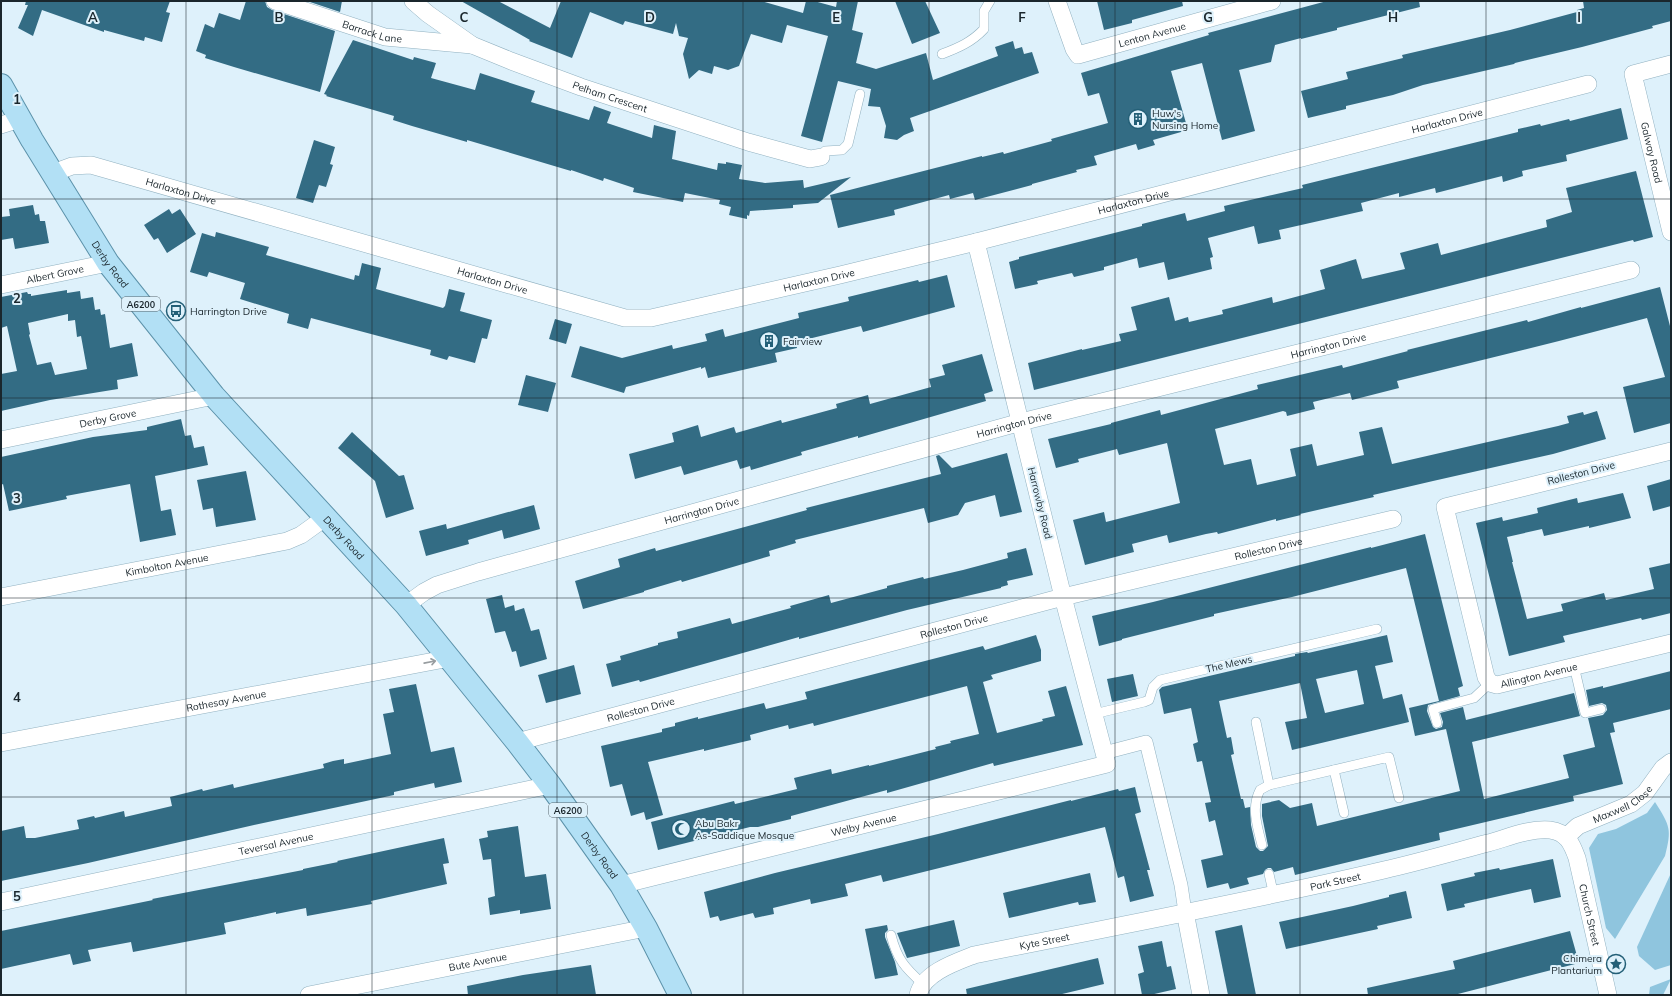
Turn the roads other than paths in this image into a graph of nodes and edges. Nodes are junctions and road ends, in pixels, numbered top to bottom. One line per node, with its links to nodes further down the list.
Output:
1 (274, 1): 6 (street, Barrack Lane)
2 (413, 1): 6 (street, Pelham Crescent)
3 (990, 1): 7 (lane)
4 (1057, 1): 5 (street, Lenton Avenue)
5 (1272, 1)
6 (472, 45): 13 (street, Pelham Crescent)
7 (942, 54)
8 (1671, 64): 15 (street, Galway Road)
9 (1588, 84): 16 (street, Harlaxton Drive)
10 (1, 85): 12 (main road, Derby Road / A6200)
11 (860, 94): 13 (lane)
12 (11, 122): 14 (main road, Derby Road / A6200)
13 (821, 157)
14 (53, 173): 16 (street, Harlaxton Drive); 17 (main road, Derby Road / A6200)
15 (1671, 232)
16 (976, 242): 21 (street, Harrowby Road)
17 (108, 263): 19 (street, Albert Grove); 20 (main road, Derby Road / A6200)
18 (1631, 270): 21 (street, Harrington Drive)
19 (1, 285)
20 (214, 396): 22 (street, Derby Grove); 25 (main road, Derby Road / A6200)
21 (1021, 422): 28 (street, Harrowby Road); 29 (street, Harrington Drive)
22 (1, 440)
23 (1671, 451): 24 (street, Rolleston Drive)
24 (1445, 507): 34 (street, Allington Avenue)
25 (326, 517): 27 (street, Kimbolton Avenue); 29 (main road, Derby Road / A6200)
26 (1393, 519): 28 (street, Rolleston Drive)
27 (1, 597)
28 (1063, 597): 36 (street, Harrowby Road); 39 (street, Rolleston Drive)
29 (406, 605): 32 (main road, Derby Road / A6200)
30 (1377, 629): 36 (lane, The Mews)
31 (1671, 643): 33 (street, Allington Avenue)
32 (450, 658): 39 (main road, Derby Road / A6200); 40 (street, Rothesay Avenue, one-way to 32)
33 (1574, 666): 34 (street, Allington Avenue); 35 (lane)
34 (1490, 683): 38 (lane)
35 (1601, 709)
36 (1094, 714): 41 (street, Harrowby Road)
37 (1256, 722): 45 (lane)
38 (1437, 724)
39 (517, 742): 44 (main road, Derby Road / A6200)
40 (1, 743)
41 (1106, 759): 51 (street, Welby Avenue); 54 (street)
42 (1671, 762): 48 (street, Maxwell Close)
43 (1334, 770): 45 (lane); 46 (lane); 47 (lane)
44 (550, 785): 51 (main road, Derby Road / A6200); 53 (street, Teversal Avenue)
45 (1269, 785): 49 (lane)
46 (1399, 798)
47 (1344, 813)
48 (1566, 837): 52 (street, Park Street); 61 (street, Church Street)
49 (1262, 845)
50 (1269, 874): 52 (lane)
51 (621, 885): 55 (main road, Derby Road / A6200)
52 (1274, 896): 54 (street, Park Street)
53 (1, 902)
54 (1185, 912): 57 (street, Kyte Street); 60 (street)
55 (646, 928): 58 (street, Bute Avenue); 59 (main road, Derby Road / A6200)
56 (891, 935): 57 (lane)
57 (921, 990)
58 (309, 995)
59 (680, 995)
60 (1201, 995)
61 (1608, 995)

